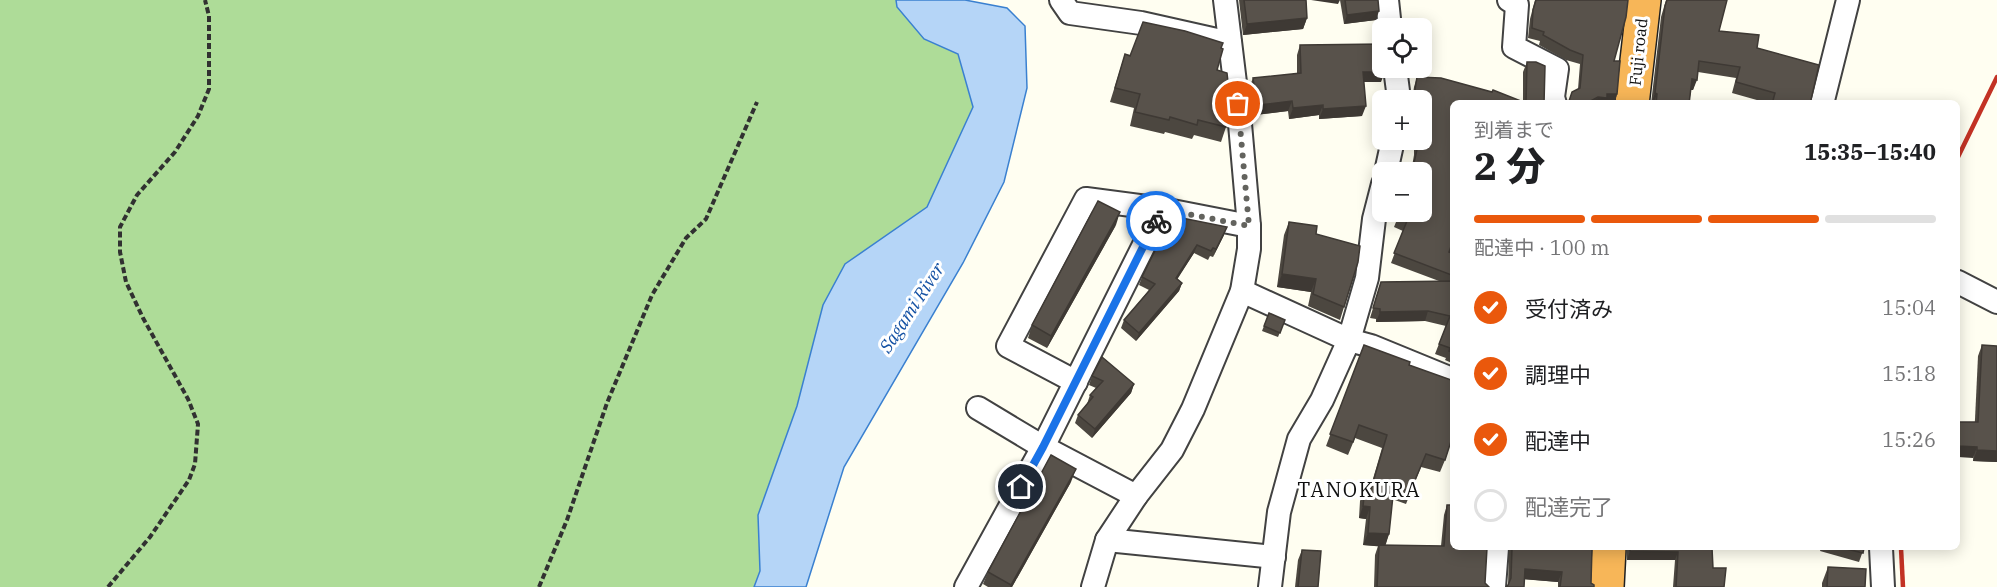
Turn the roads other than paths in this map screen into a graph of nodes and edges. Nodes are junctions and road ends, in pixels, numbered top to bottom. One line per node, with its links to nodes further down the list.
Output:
1 (1061, 0): 8 (street)
2 (1225, 0): 8 (street)
3 (1387, 0): 7 (street)
4 (1509, 0): 9 (street)
5 (1644, 0): 10 (highway, Fuji road)
6 (1848, 0): 11 (street)
7 (1389, 18)
8 (1230, 43): 14 (street)
9 (1554, 100)
10 (1632, 100)
11 (1823, 100)
12 (1162, 209): 14 (street); 20 (street); 20 (street)
13 (1374, 222): 18 (street)
14 (1249, 226): 16 (street)
15 (1960, 283): 17 (street)
16 (1242, 291): 18 (street); 23 (street)
17 (1997, 302)
18 (1349, 340): 19 (street); 28 (street)
19 (1450, 378)
20 (1076, 382): 22 (street)
21 (978, 408): 22 (street)
22 (1043, 447): 23 (street); 29 (street)
23 (1136, 496): 24 (street)
24 (1107, 540): 28 (street); 30 (street)
25 (1497, 550): 32 (street)
26 (1609, 550): 33 (highway)
27 (1881, 550): 34 (street)
28 (1274, 557): 31 (street)
29 (966, 587)
30 (1093, 587)
31 (1270, 587)
32 (1494, 587)
33 (1607, 587)
34 (1883, 587)

